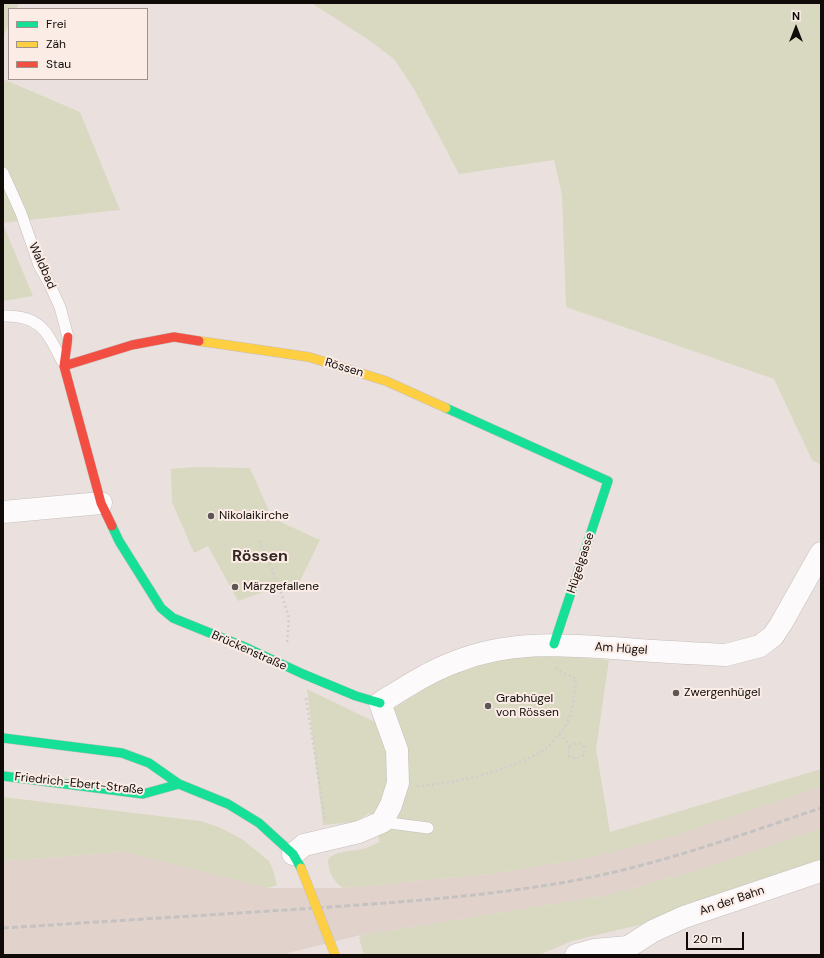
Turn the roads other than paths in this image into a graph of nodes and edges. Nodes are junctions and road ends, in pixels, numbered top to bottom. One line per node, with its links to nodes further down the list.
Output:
1 (3, 173): 3 (lane, Waldbad)
2 (3, 316): 4 (lane)
3 (68, 338): 4 (street)
4 (64, 366): 5 (street, Rössen); 6 (street, Brückenstraße)
5 (608, 481): 9 (street, Hügelgasse)
6 (101, 503): 7 (street); 10 (street, Brückenstraße)
7 (3, 512)
8 (821, 553): 9 (street, Am Hügel)
9 (554, 644): 10 (street, Am Hügel)
10 (380, 703): 14 (street)
11 (3, 738): 13 (street)
12 (3, 776): 13 (street, Friedrich-Ebert-Straße)
13 (179, 784): 16 (street)
14 (382, 822): 15 (lane); 16 (street)
15 (428, 828)
16 (297, 861): 19 (street, bridge)
17 (821, 871): 18 (street, An der Bahn)
18 (630, 951): 20 (street, An der Bahn)
19 (335, 955)
20 (576, 955)

